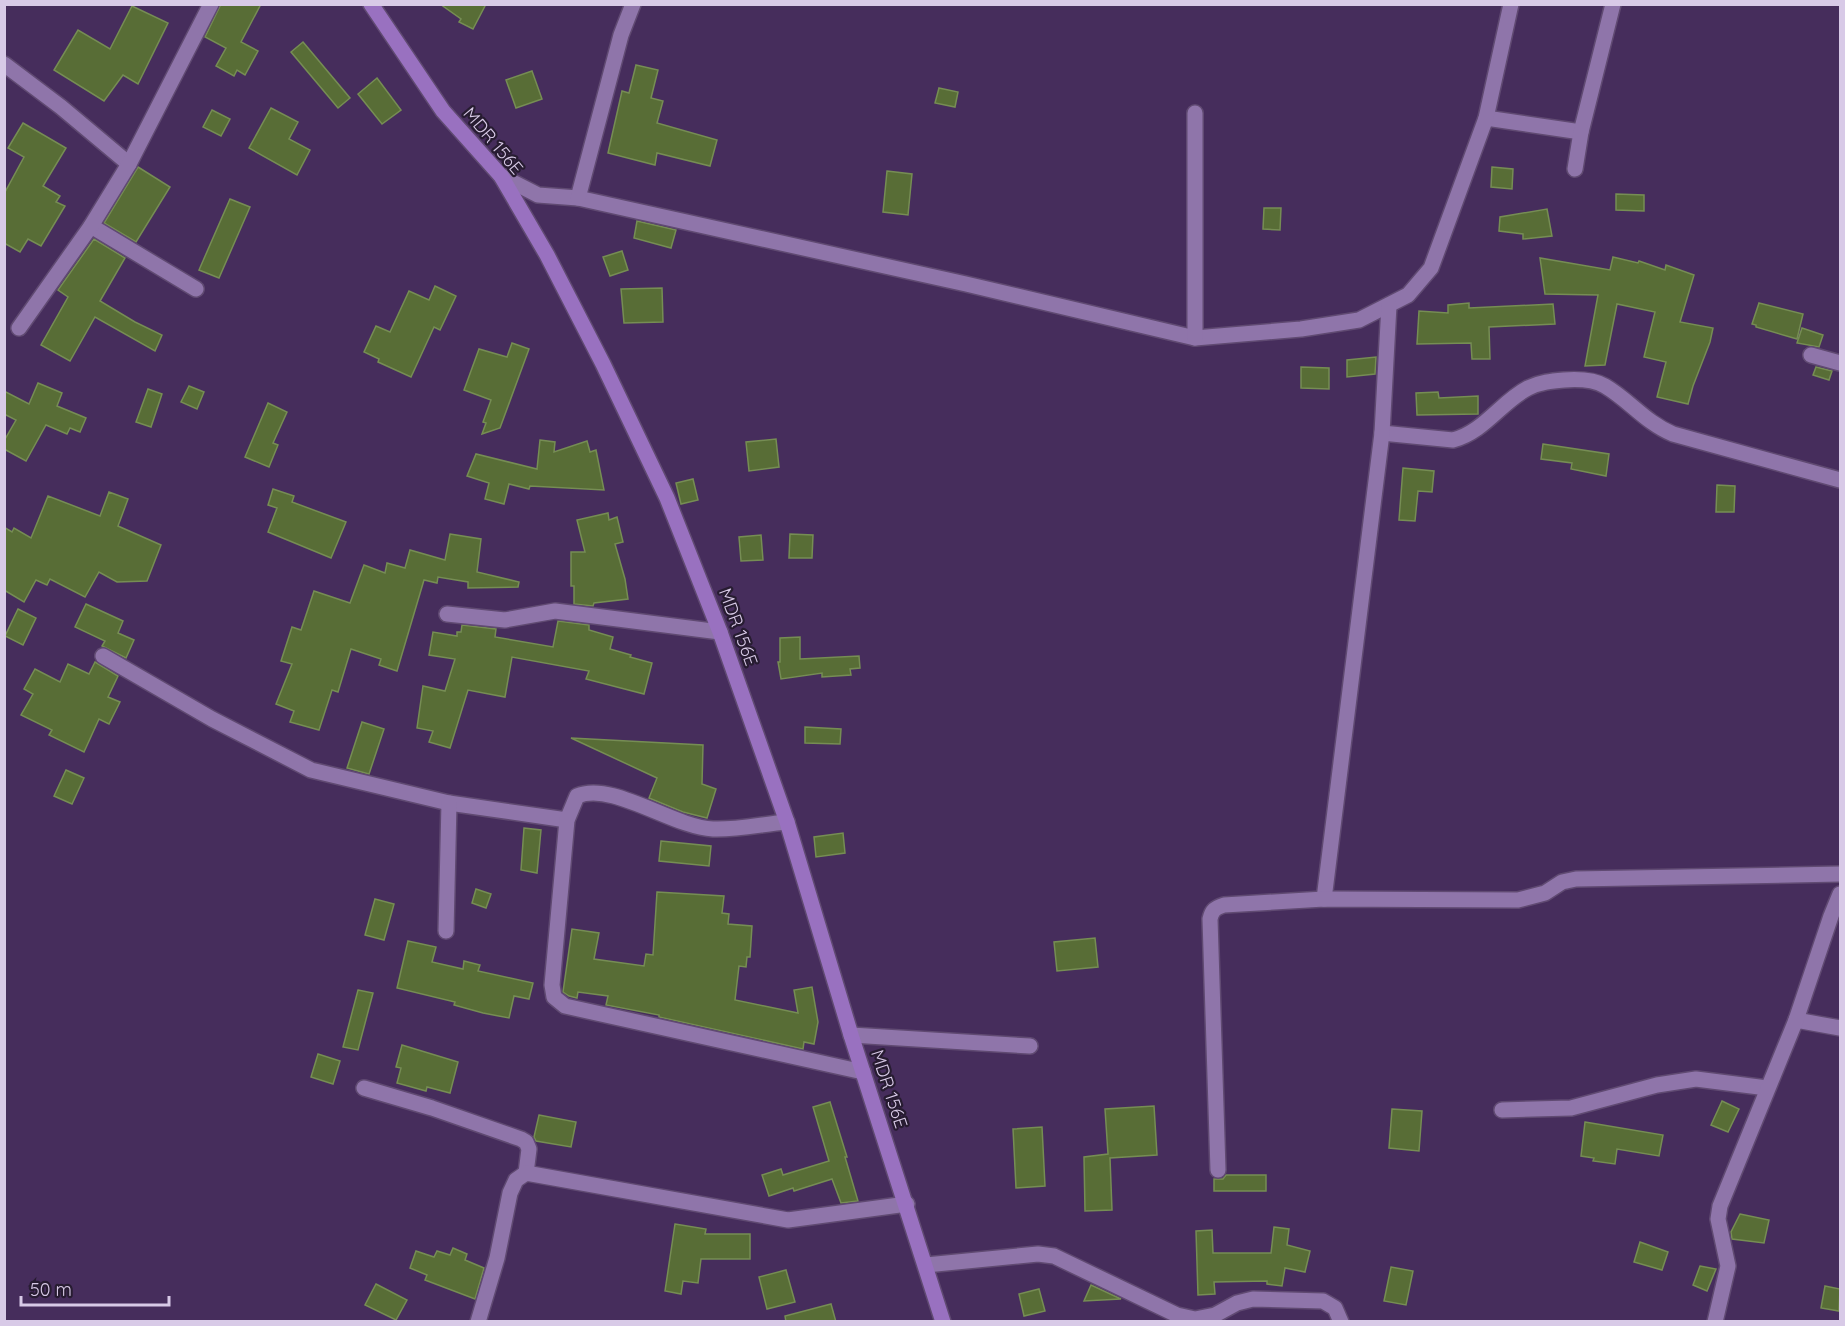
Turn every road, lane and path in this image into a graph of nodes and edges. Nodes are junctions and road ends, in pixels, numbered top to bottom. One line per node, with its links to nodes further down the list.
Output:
1 (211, 4): 10 (street)
2 (371, 4): 12 (main road, MDR 156E)
3 (633, 4): 13 (street)
4 (1511, 4): 8 (street)
5 (1613, 4): 9 (street)
6 (4, 64): 10 (street)
7 (1195, 113): 18 (street)
8 (1486, 118): 9 (street); 16 (street)
9 (1581, 132): 11 (street)
10 (129, 164): 14 (street)
11 (1575, 169)
12 (501, 176): 13 (street); 24 (main road, MDR 156E)
13 (578, 198): 18 (street)
14 (91, 226): 15 (street); 17 (street)
15 (196, 289)
16 (1389, 305): 18 (street); 21 (street)
17 (19, 328)
18 (1195, 338)
19 (1811, 355): 20 (street)
20 (1840, 363)
21 (1382, 433): 22 (street); 31 (street)
22 (1840, 480)
23 (447, 614): 24 (street)
24 (720, 632): 28 (main road, MDR 156E)
25 (103, 656): 26 (street)
26 (449, 802): 27 (street); 32 (street)
27 (567, 820): 28 (street); 37 (street)
28 (787, 822): 35 (main road, MDR 156E)
29 (1840, 874): 31 (street)
30 (1840, 894): 33 (street)
31 (1324, 899): 41 (street)
32 (446, 932)
33 (1796, 1020): 34 (street); 39 (street)
34 (1840, 1028)
35 (851, 1035): 36 (street); 37 (main road, MDR 156E)
36 (1030, 1046)
37 (863, 1072): 43 (main road, MDR 156E)
38 (364, 1088): 42 (street)
39 (1767, 1089): 40 (street); 48 (street)
40 (1502, 1110)
41 (1218, 1170)
42 (526, 1173): 43 (street); 45 (street)
43 (907, 1204): 44 (main road, MDR 156E)
44 (926, 1265): 46 (main road, MDR 156E); 47 (street)
45 (478, 1322)
46 (943, 1322)
47 (1341, 1322)
48 (1715, 1322)

